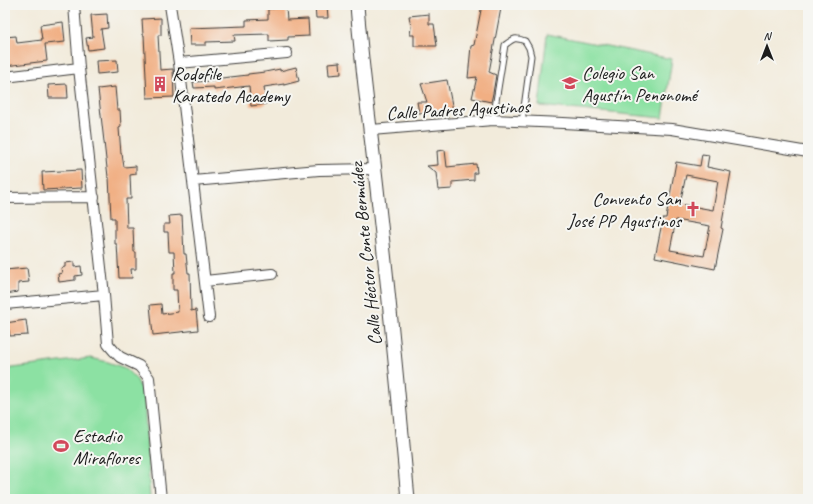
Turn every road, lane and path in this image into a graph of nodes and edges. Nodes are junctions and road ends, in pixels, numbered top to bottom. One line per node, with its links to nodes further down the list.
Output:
1 (74, 5): 6 (street)
2 (170, 5): 5 (street)
3 (357, 5): 10 (street, Calle Héctor Conte Bermúdez)
4 (287, 53): 5 (street)
5 (179, 63): 13 (street)
6 (79, 68): 7 (street); 14 (street)
7 (5, 77)
8 (493, 120): 9 (street, Calle Padres Agustinos); 9 (lane); 10 (street, Calle Padres Agustinos)
9 (522, 122): 11 (street, Calle Padres Agustinos)
10 (371, 130): 12 (street, Calle Héctor Conte Bermúdez)
11 (808, 152)
12 (375, 169): 13 (street); 22 (street, Calle Héctor Conte Bermúdez)
13 (193, 181): 17 (street)
14 (94, 197): 15 (street); 18 (street)
15 (5, 198)
16 (272, 274): 17 (street)
17 (205, 281): 20 (street)
18 (104, 295): 19 (street); 21 (street)
19 (5, 304)
20 (209, 318)
21 (161, 499)
22 (408, 499)

